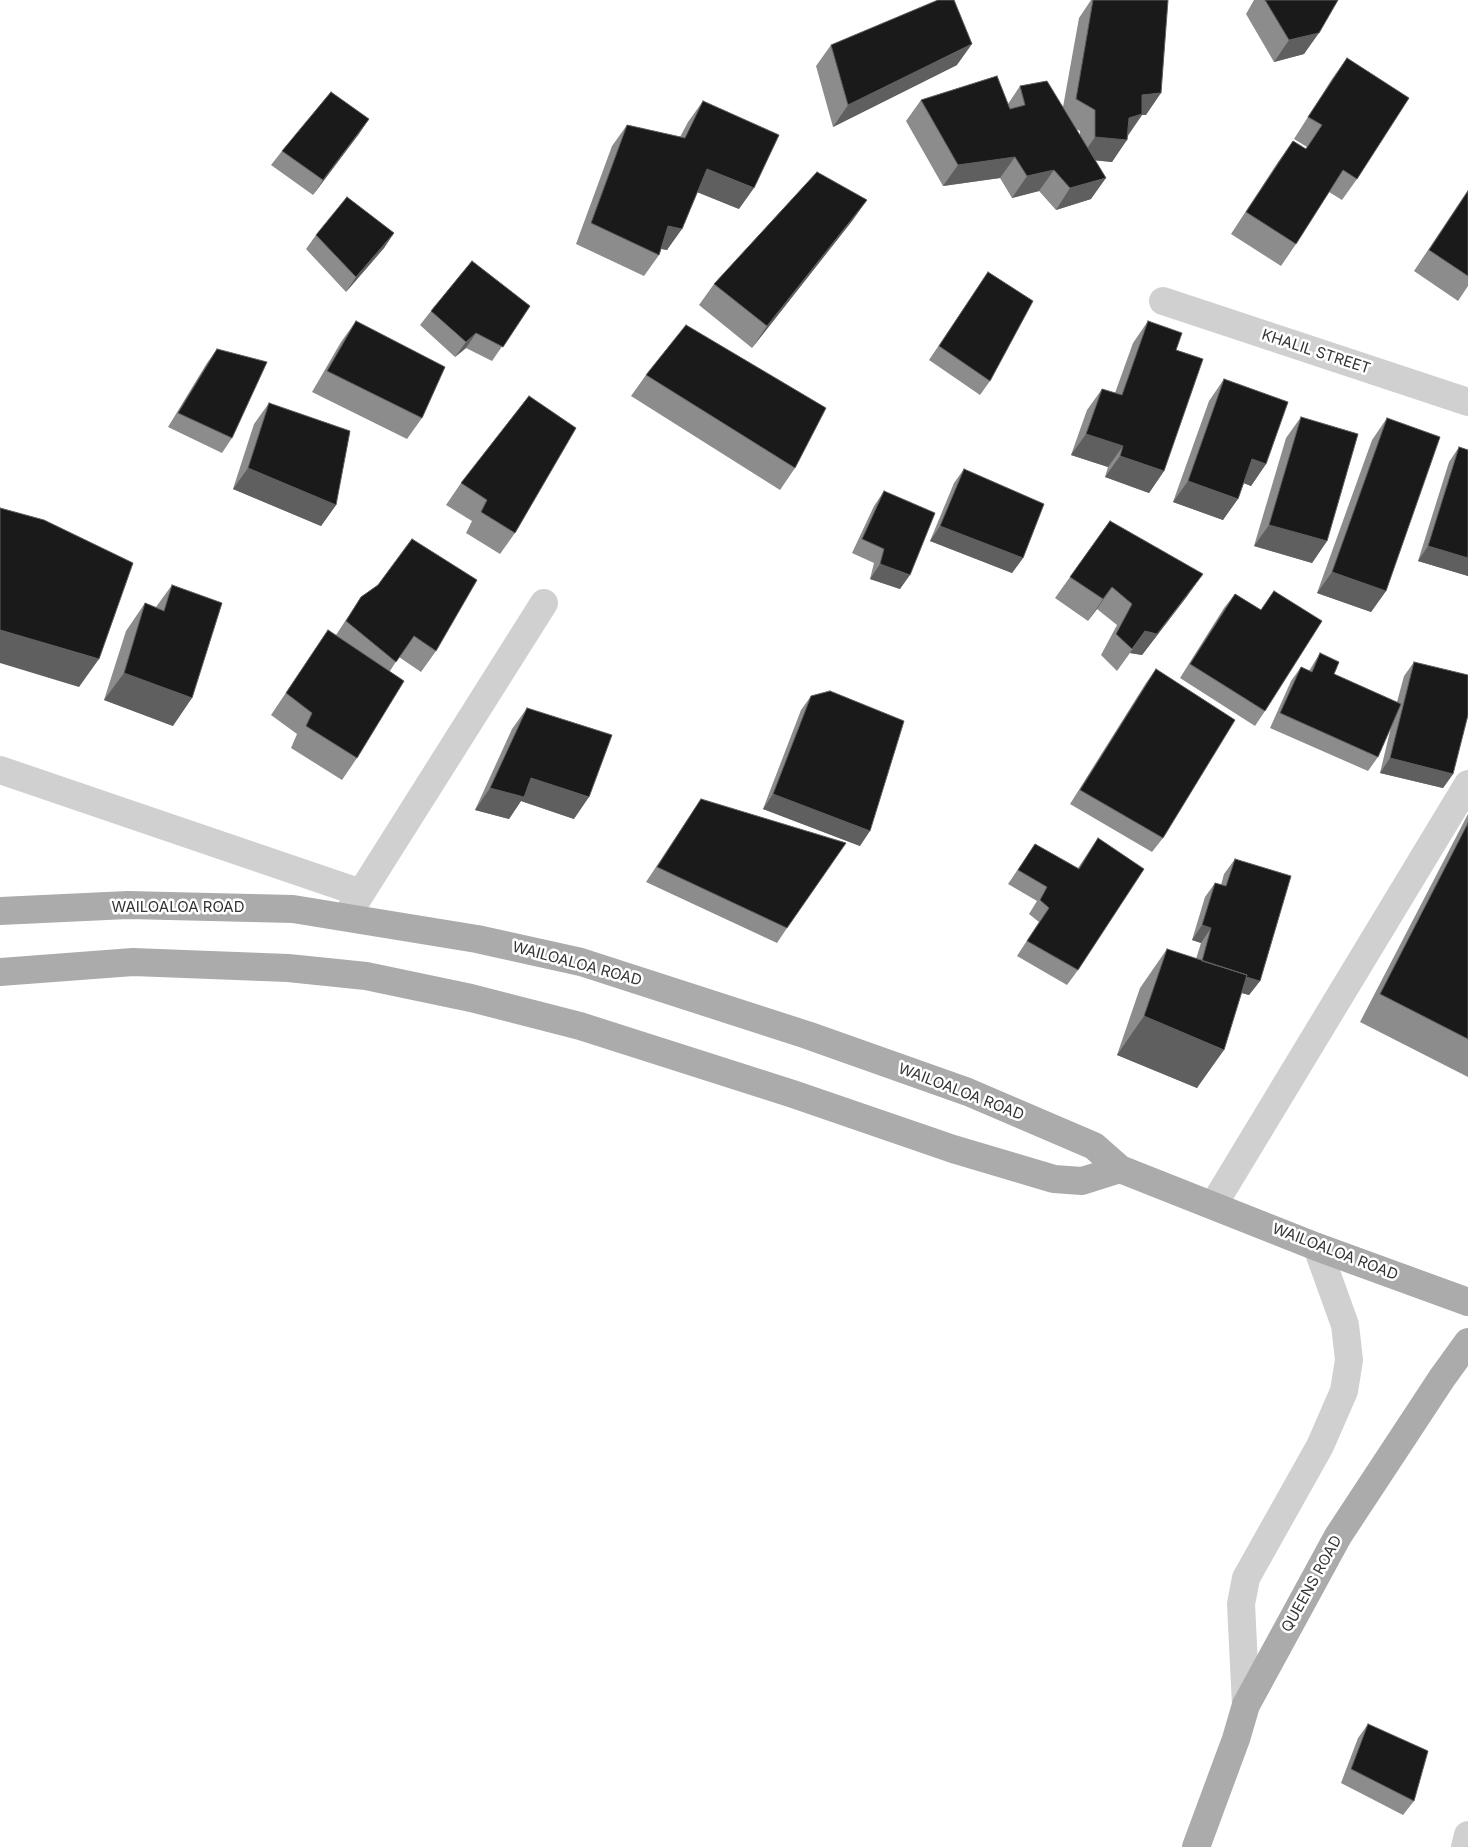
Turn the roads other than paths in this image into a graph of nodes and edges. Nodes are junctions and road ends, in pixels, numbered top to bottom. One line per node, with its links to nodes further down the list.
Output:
1 (1163, 301): 2 (street, KHALIL STREET)
2 (1468, 402)
3 (544, 603): 6 (street)
4 (0, 770): 6 (street)
5 (1467, 783): 11 (street)
6 (361, 893): 8 (street)
7 (0, 911): 8 (main road, WAILOALOA ROAD)
8 (346, 918): 10 (main road, WAILOALOA ROAD)
9 (0, 972): 10 (main road)
10 (1120, 1169): 11 (main road, WAILOALOA ROAD)
11 (1214, 1204): 12 (main road, WAILOALOA ROAD)
12 (1317, 1247): 13 (main road, WAILOALOA ROAD); 15 (street)
13 (1468, 1302)
14 (1468, 1342): 15 (main road, QUEENS ROAD)
15 (1246, 1705): 17 (main road, QUEENS ROAD)
16 (1468, 1835): 18 (street)
17 (1196, 1847)
18 (1465, 1847)

